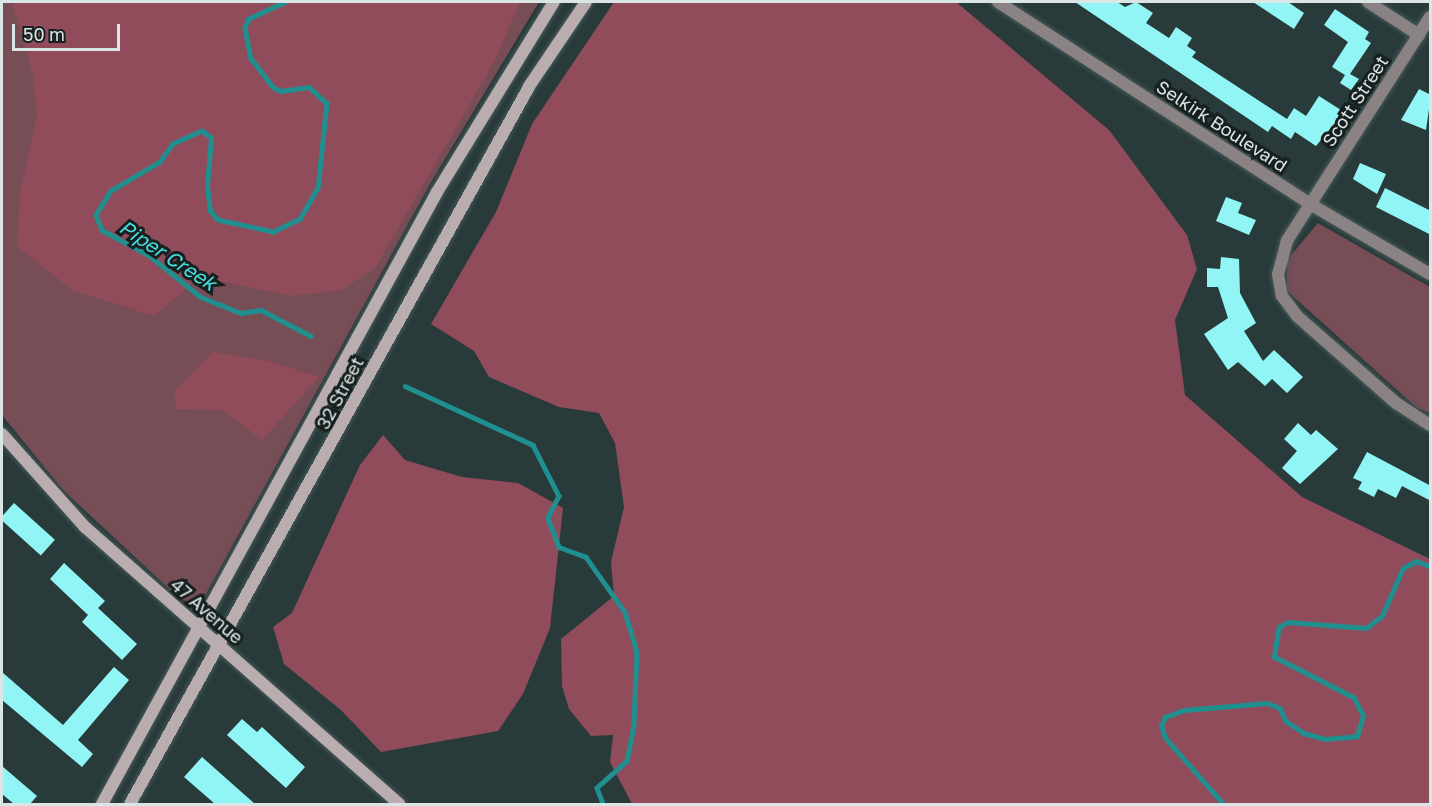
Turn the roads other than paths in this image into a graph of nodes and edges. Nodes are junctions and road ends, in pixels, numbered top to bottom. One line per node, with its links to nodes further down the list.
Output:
1 (554, 2): 11 (main road, 32 Street)
2 (586, 2): 12 (main road, 32 Street)
3 (998, 2): 7 (street, Selkirk Boulevard)
4 (1368, 2): 6 (street)
5 (1431, 17): 6 (street, Scott Street)
6 (1419, 35): 7 (street, Scott Street)
7 (1310, 204): 8 (street, Selkirk Boulevard); 9 (street, Scott Street)
8 (1431, 274)
9 (1431, 424)
10 (2, 435): 11 (main road, 47 Avenue)
11 (200, 628): 12 (main road, 47 Avenue); 13 (main road, 32 Street)
12 (219, 645): 14 (main road, 32 Street); 15 (main road, 47 Avenue)
13 (102, 804)
14 (130, 804)
15 (399, 804)

